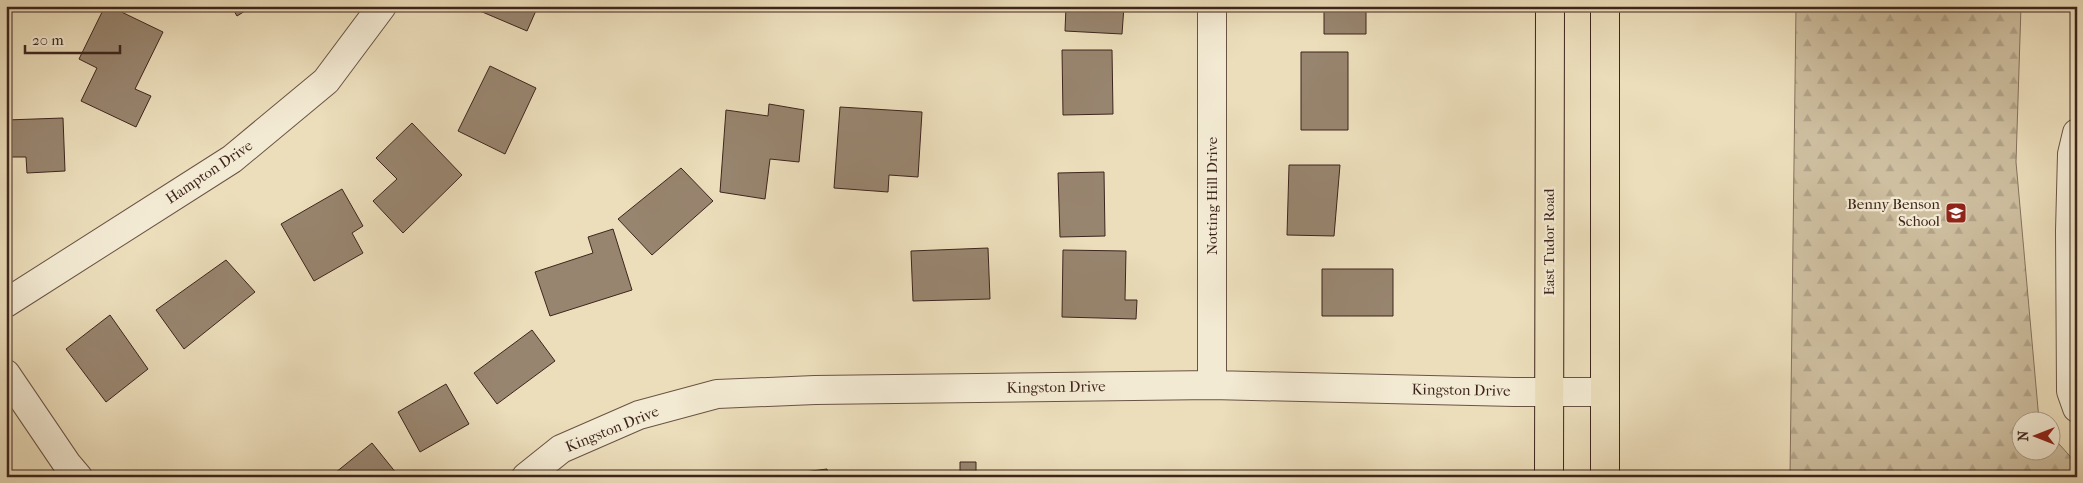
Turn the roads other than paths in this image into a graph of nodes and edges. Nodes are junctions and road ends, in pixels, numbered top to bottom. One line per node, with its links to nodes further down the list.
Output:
1 (382, 6): 6 (street, Hampton Drive)
2 (1212, 6): 8 (street, Notting Hill Drive)
3 (1550, 6): 9 (main road, East Tudor Road)
4 (1605, 6): 10 (main road)
5 (2077, 133): 11 (street)
6 (6, 303)
7 (6, 374): 12 (street)
8 (1212, 385): 9 (street, Kingston Drive); 13 (street, Kingston Drive)
9 (1549, 392): 10 (street, Kingston Drive); 14 (main road, East Tudor Road)
10 (1605, 392): 15 (main road)
11 (2077, 408)
12 (78, 477)
13 (526, 477)
14 (1549, 477)
15 (1605, 477)

